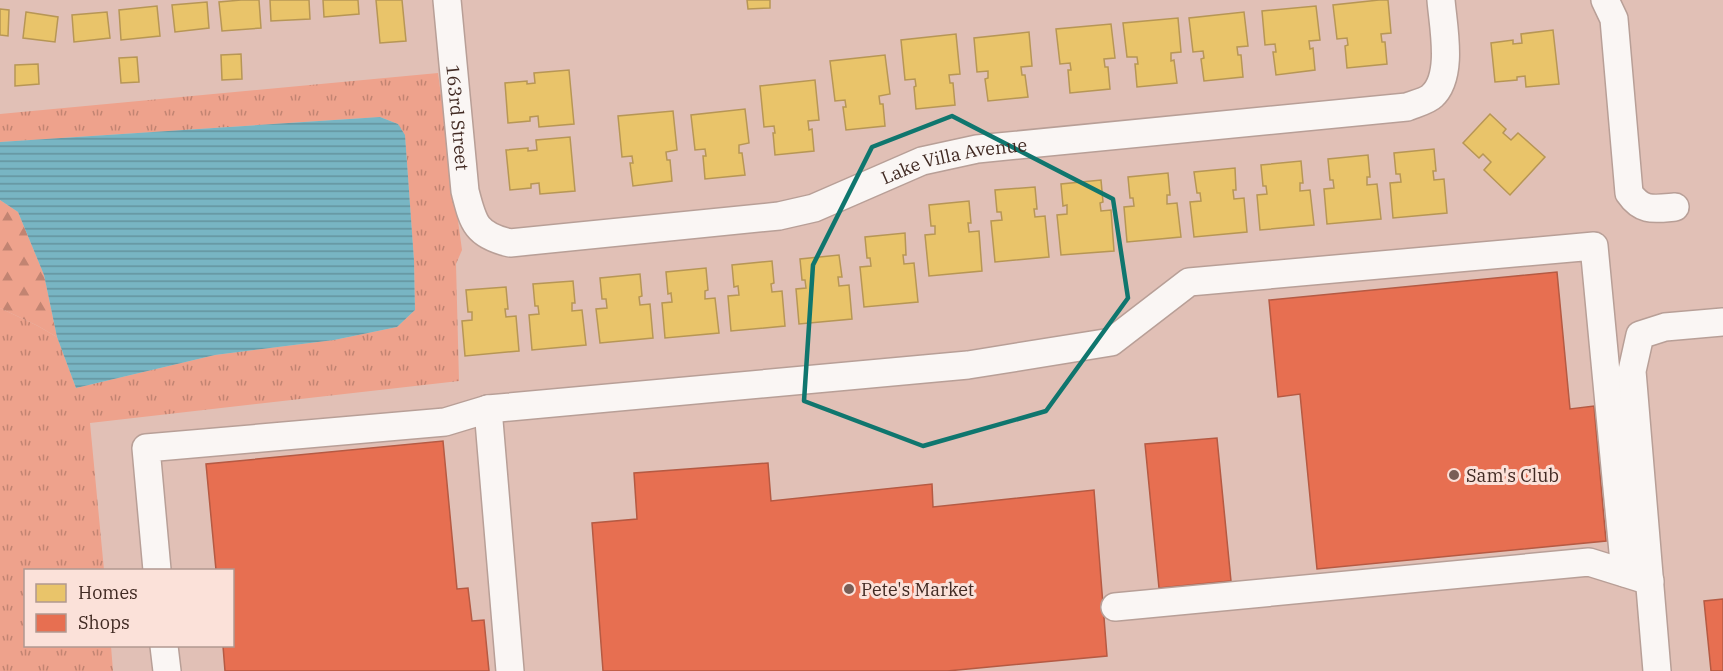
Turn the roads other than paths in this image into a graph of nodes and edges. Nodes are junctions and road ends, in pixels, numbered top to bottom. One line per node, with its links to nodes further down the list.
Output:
1 (447, 0): 5 (street, 163rd Street)
2 (1441, 0): 5 (street, Lake Villa Avenue)
3 (1605, 0): 4 (street)
4 (1663, 208)
5 (482, 231)
6 (1723, 322): 9 (street)
7 (488, 409): 8 (street); 9 (street); 13 (street)
8 (157, 569)
9 (1637, 577): 10 (street); 14 (street)
10 (1115, 607)
11 (164, 647): 12 (street)
12 (167, 671)
13 (510, 671)
14 (1657, 671)

